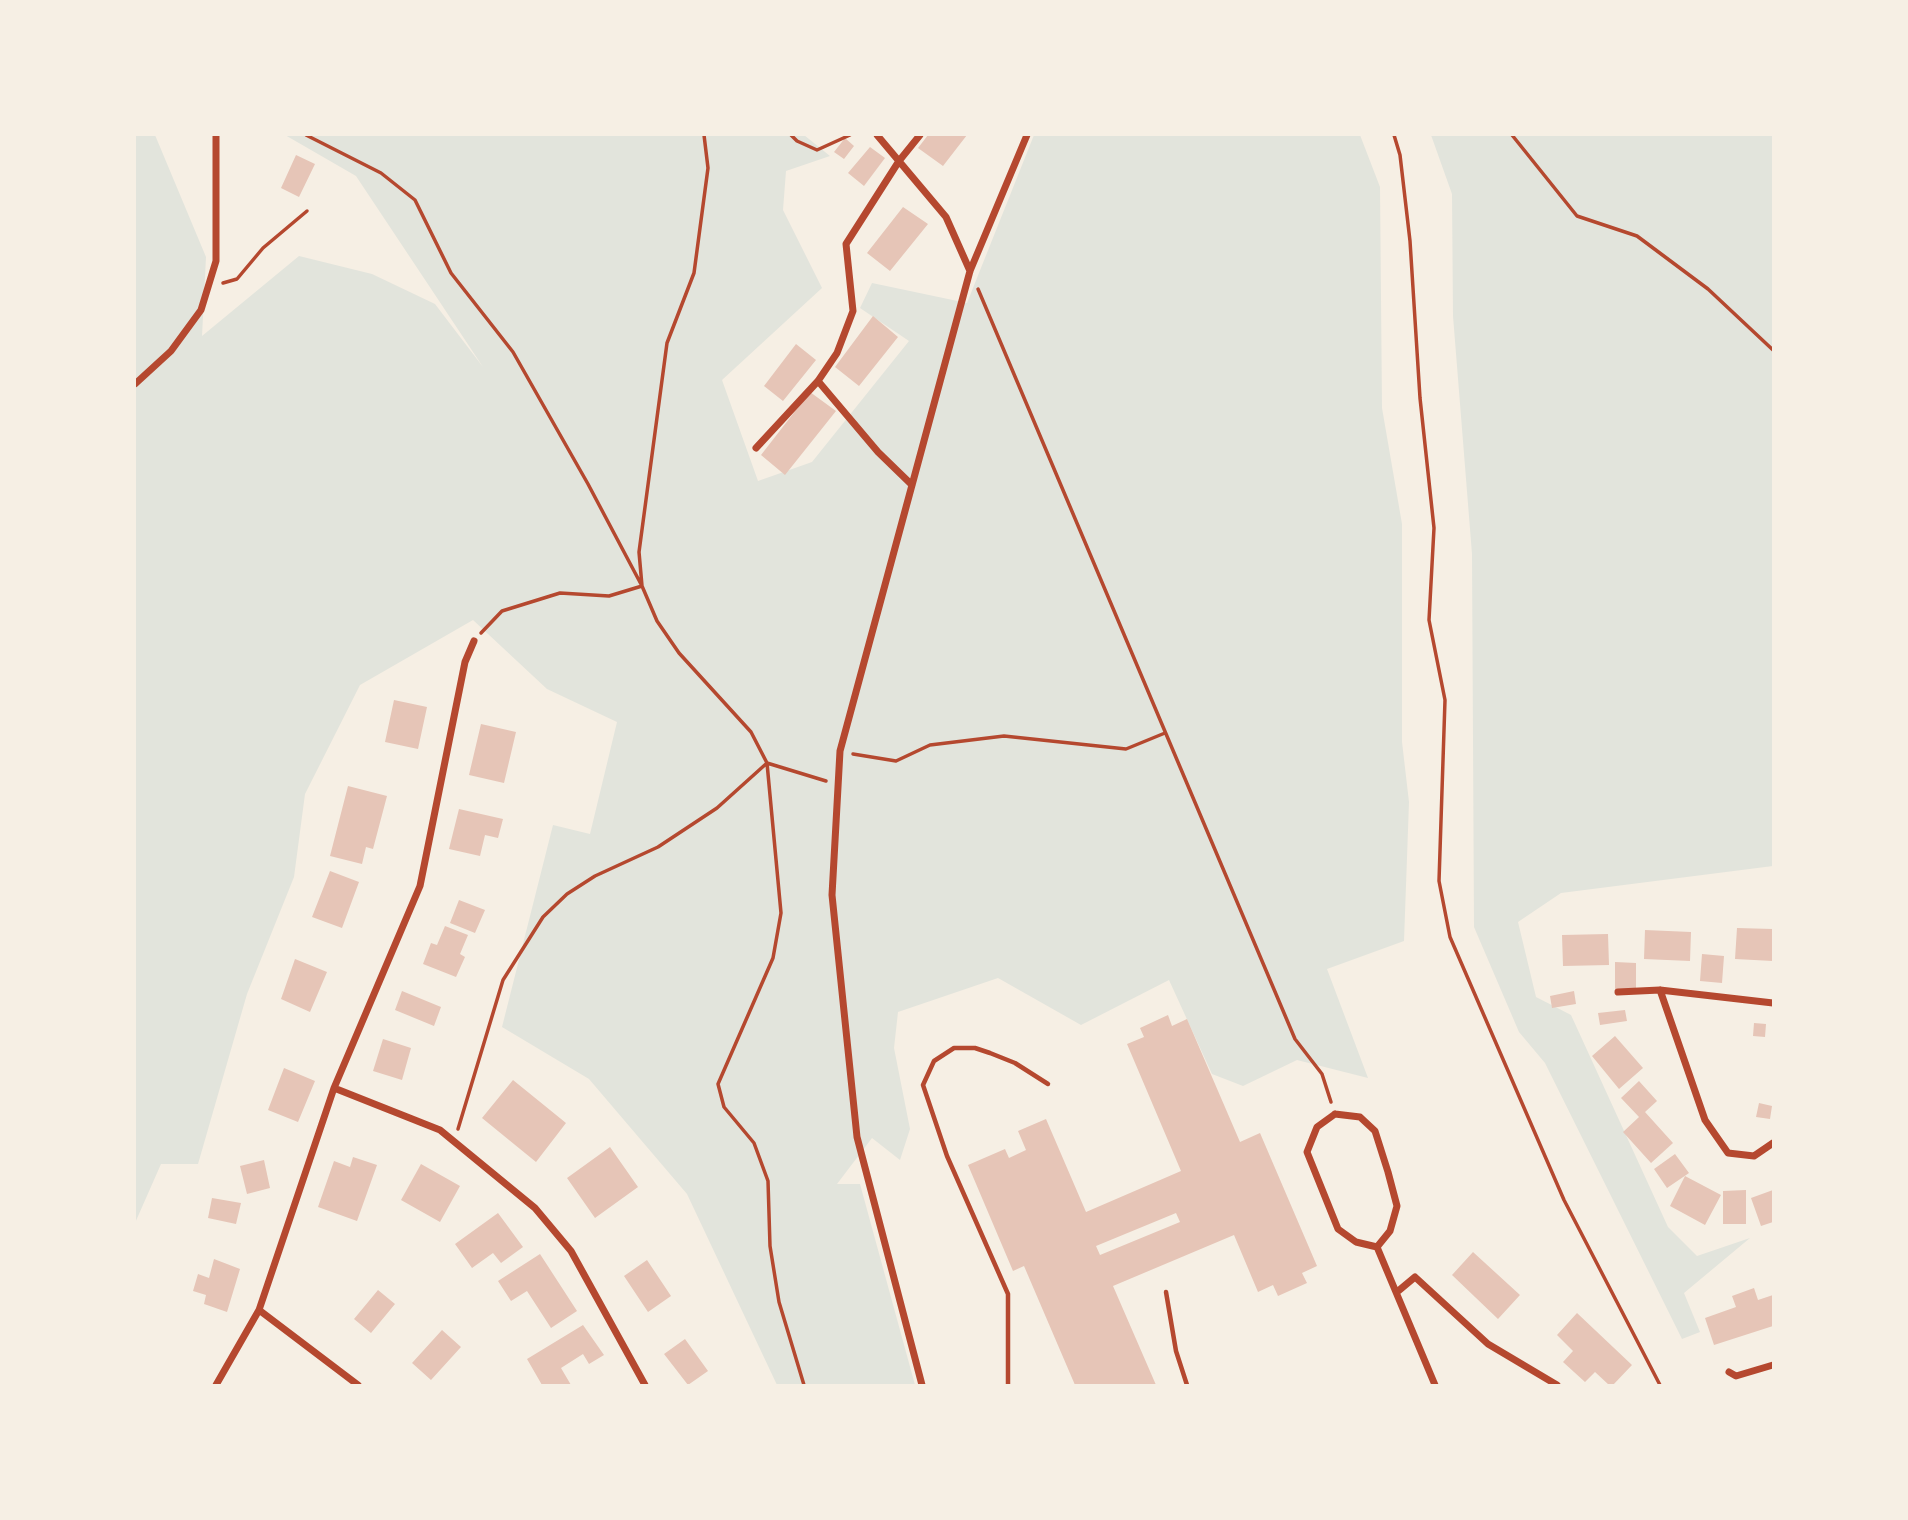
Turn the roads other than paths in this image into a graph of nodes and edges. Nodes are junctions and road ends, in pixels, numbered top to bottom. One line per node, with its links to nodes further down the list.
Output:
1 (216, 135): 8 (street)
2 (877, 135): 5 (street)
3 (920, 135): 5 (street)
4 (1027, 135): 6 (street)
5 (899, 161): 6 (street); 7 (street)
6 (970, 271): 10 (street)
7 (818, 381): 9 (street); 10 (street)
8 (135, 384)
9 (756, 448)
10 (912, 485): 27 (street)
11 (474, 641): 16 (street)
12 (1660, 990): 13 (street); 14 (street); 17 (street)
13 (1618, 992)
14 (1773, 1003)
15 (1048, 1084): 28 (lane)
16 (334, 1088): 21 (street); 26 (street)
17 (1773, 1143)
18 (1377, 1247): 18 (street); 20 (street)
19 (1166, 1292): 29 (lane)
20 (1397, 1292): 30 (street); 31 (street)
21 (259, 1310): 24 (street); 25 (street)
22 (1773, 1365): 23 (street)
23 (1729, 1372)
24 (216, 1385)
25 (358, 1385)
26 (645, 1385)
27 (922, 1385)
28 (1008, 1385)
29 (1187, 1385)
30 (1435, 1385)
31 (1557, 1385)

